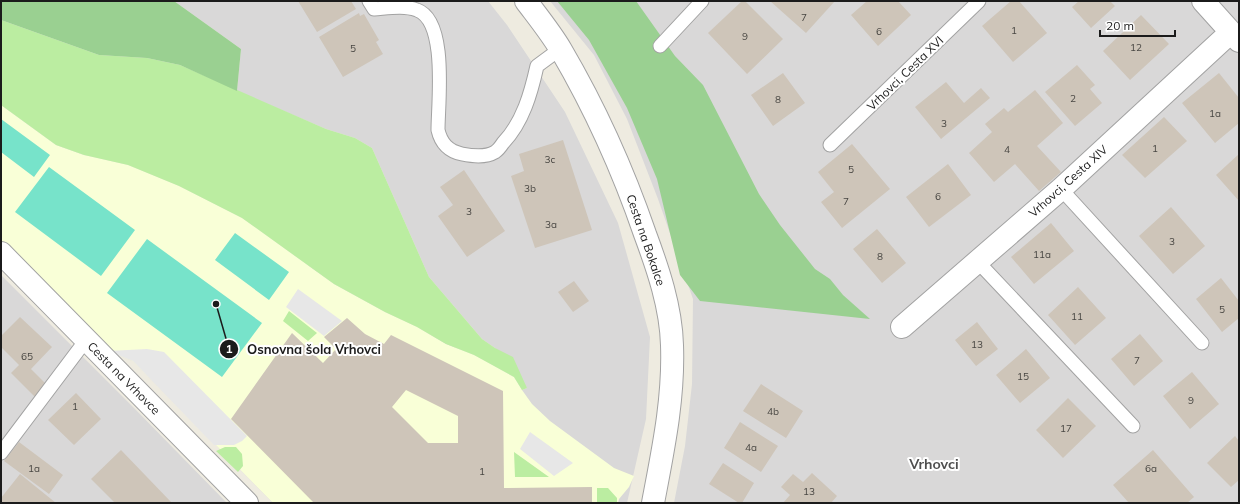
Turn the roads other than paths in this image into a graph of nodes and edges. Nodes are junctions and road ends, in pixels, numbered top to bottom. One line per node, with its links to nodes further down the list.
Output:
1 (369, 1): 8 (lane)
2 (526, 1): 8 (street, Cesta na Bokalce)
3 (702, 1): 7 (lane)
4 (979, 1): 9 (lane, Vrhovci, Cesta XVI)
5 (1203, 1): 6 (street)
6 (1235, 37): 10 (street, Vrhovci, Cesta XIV)
7 (660, 46)
8 (560, 49): 19 (street, Cesta na Bokalce)
9 (830, 145)
10 (1061, 188): 12 (street, Vrhovci, Cesta XIV); 15 (lane)
11 (1, 253): 14 (street, Cesta na Vrhovce)
12 (978, 262): 13 (street, Vrhovci, Cesta XIV); 16 (lane)
13 (902, 327)
14 (86, 340): 17 (lane); 18 (street, Cesta na Vrhovce)
15 (1202, 343)
16 (1133, 426)
17 (1, 453)
18 (248, 503)
19 (653, 503)

